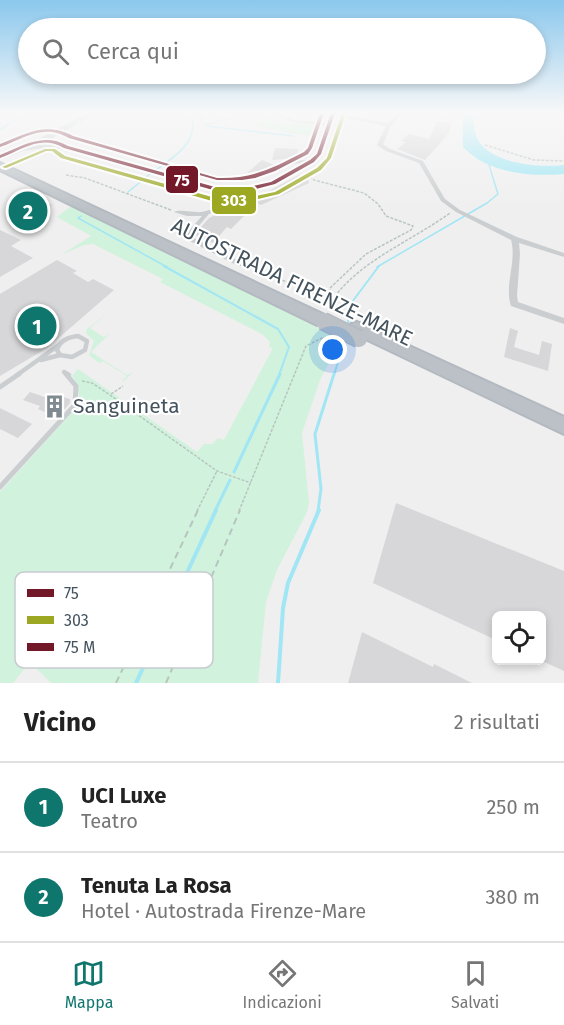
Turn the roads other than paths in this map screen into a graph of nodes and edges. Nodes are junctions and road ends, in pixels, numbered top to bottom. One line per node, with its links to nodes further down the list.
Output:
1 (40, 145): 7 (main road)
2 (56, 145): 6 (street)
3 (63, 145): 6 (street)
4 (322, 145): 8 (street)
5 (380, 145): 14 (street)
6 (66, 147): 11 (street)
7 (0, 159): 17 (highway, AUTOSTRADA FIRENZE-MARE)
8 (312, 161): 9 (lane); 11 (street)
9 (280, 163)
10 (0, 166): 17 (highway, AUTOSTRADA FIRENZE-MARE)
11 (248, 190): 13 (street)
12 (177, 212): 13 (street)
13 (206, 215): 16 (street)
14 (514, 239): 15 (street); 18 (street)
15 (564, 255)
16 (238, 264)
17 (328, 316): 19 (highway, AUTOSTRADA FIRENZE-MARE, bridge)
18 (564, 321)
19 (358, 334): 25 (highway, AUTOSTRADA FIRENZE-MARE); 26 (highway, AUTOSTRADA FIRENZE-MARE)
20 (59, 344): 21 (lane); 21 (lane); 22 (lane)
21 (60, 355): 22 (lane)
22 (38, 360): 24 (lane)
23 (64, 372): 27 (lane)
24 (0, 387)
25 (564, 426)
26 (564, 438)
27 (0, 487)

